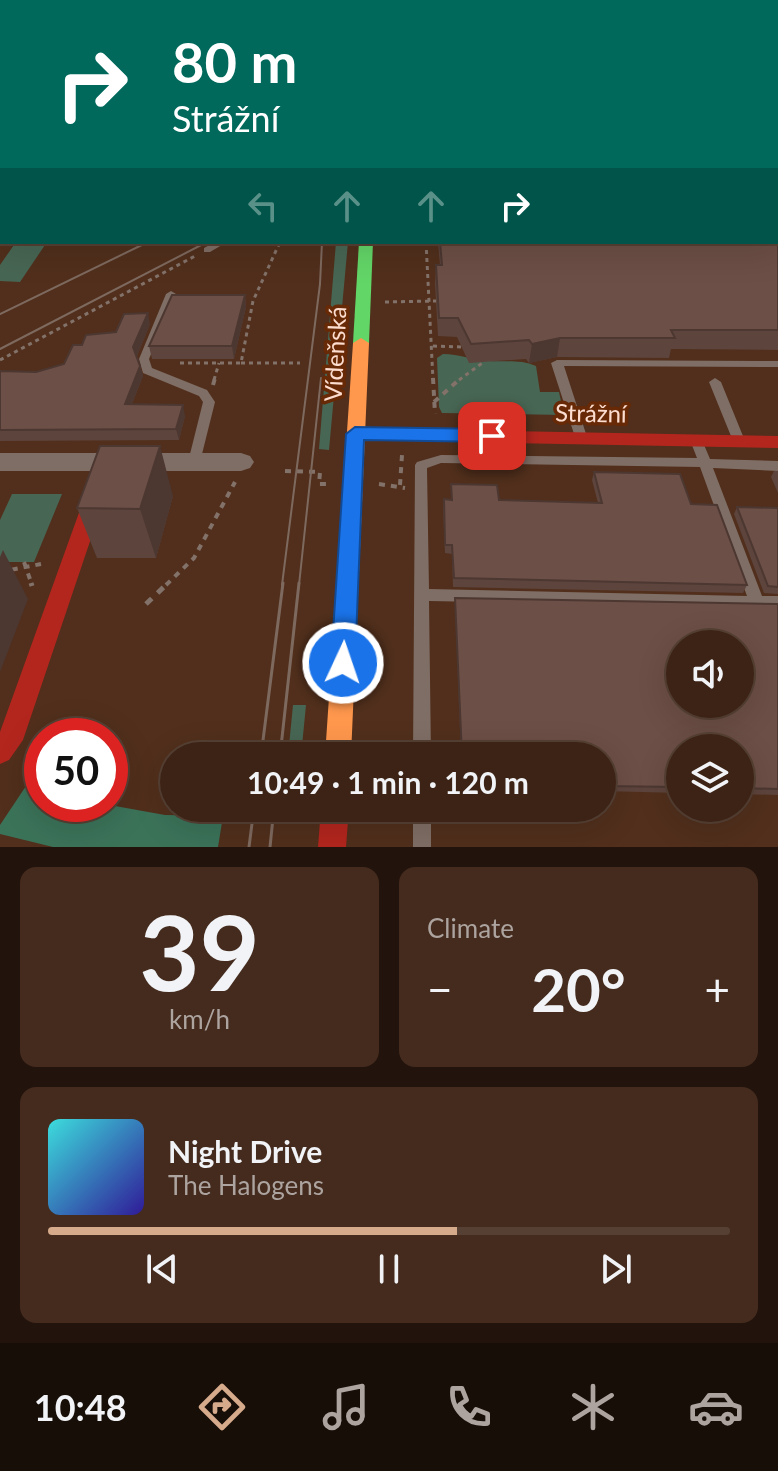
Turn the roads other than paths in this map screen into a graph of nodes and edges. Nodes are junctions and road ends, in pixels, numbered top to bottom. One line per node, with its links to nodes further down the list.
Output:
1 (218, 244): 3 (lane)
2 (366, 244): 7 (main road, Vídeňská)
3 (207, 250)
4 (184, 301): 14 (lane)
5 (778, 364): 8 (lane)
6 (715, 382): 10 (lane)
7 (355, 434): 8 (main road, Strážní); 21 (main road, Vídeňská)
8 (581, 437): 9 (main road, Strážní)
9 (696, 439): 10 (main road, Strážní); 15 (lane)
10 (739, 441): 11 (main road, Strážní)
11 (778, 442)
12 (0, 462): 13 (street)
13 (107, 462): 14 (street); 23 (main road)
14 (194, 462): 17 (street)
15 (705, 463): 16 (lane); 18 (lane); 19 (lane)
16 (778, 466)
17 (241, 467)
18 (421, 595): 19 (lane); 22 (lane)
19 (757, 602): 20 (lane)
20 (778, 602)
21 (339, 742)
22 (422, 742)
23 (0, 751)
24 (334, 822): 26 (main road)
25 (422, 822): 27 (lane)
26 (332, 847)
27 (422, 847)

